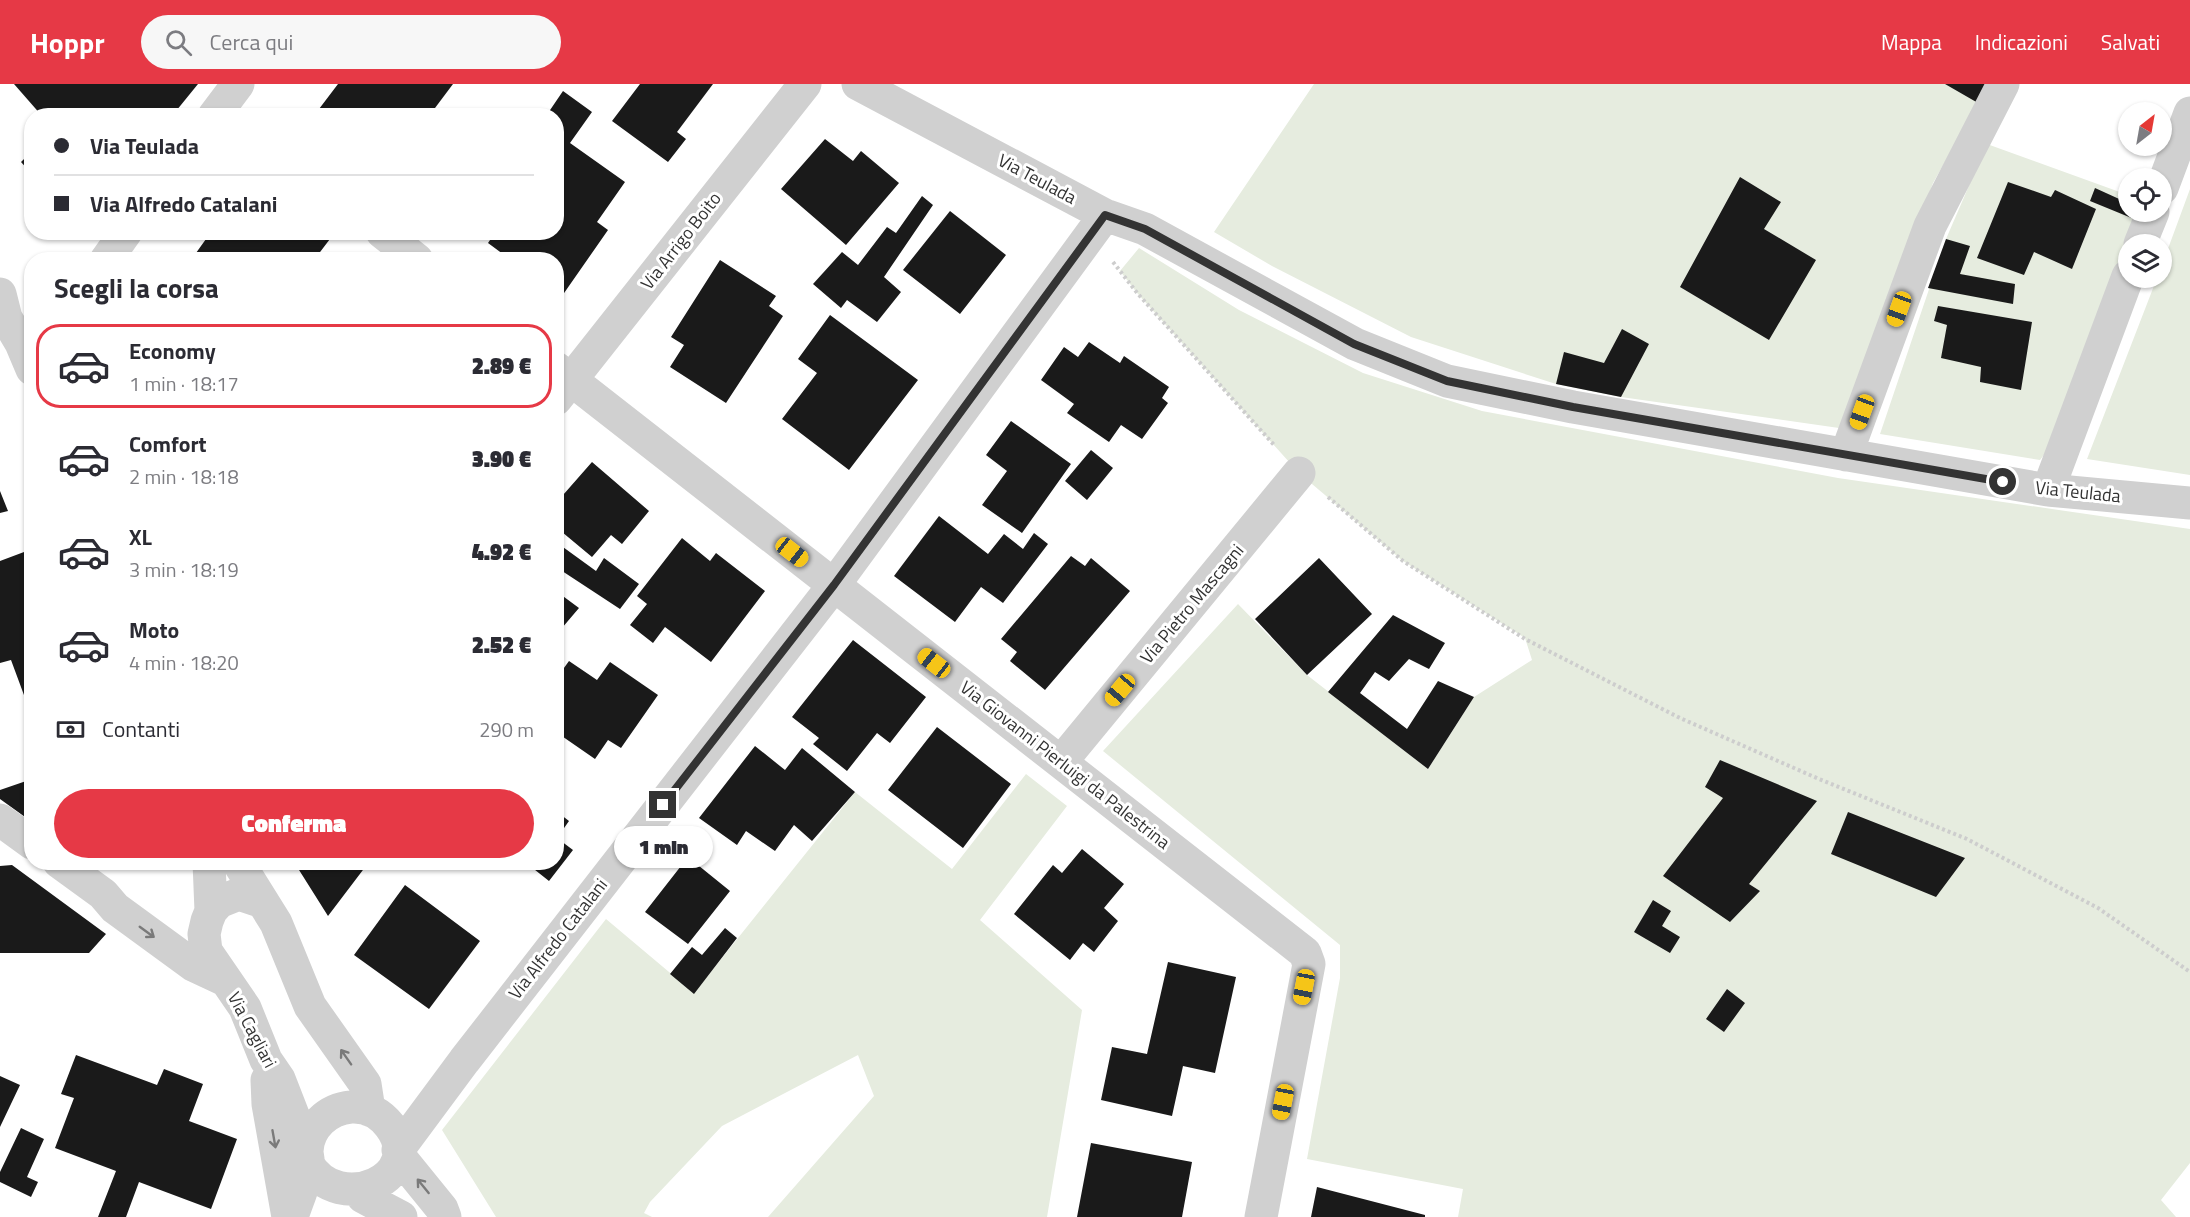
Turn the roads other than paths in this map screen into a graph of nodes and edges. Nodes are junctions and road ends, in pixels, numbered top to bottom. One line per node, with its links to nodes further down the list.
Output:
1 (806, 84): 10 (street, Via Arrigo Boito)
2 (858, 84): 6 (street, Via Teulada)
3 (2003, 84): 12 (street)
4 (2190, 113): 5 (street)
5 (2170, 168)
6 (1098, 224): 12 (street, Via Teulada); 16 (street, Via Alfredo Catalani)
7 (392, 240): 8 (street)
8 (407, 252)
9 (2124, 288): 14 (street)
10 (564, 378)
11 (564, 384): 16 (street, Via Giovanni Pierluigi da Palestrina)
12 (1846, 455): 14 (street, Via Teulada)
13 (1299, 473): 17 (street, Via Pietro Mascagni)
14 (2048, 490): 15 (street, Via Teulada)
15 (2190, 503)
16 (834, 585): 17 (street, Via Giovanni Pierluigi da Palestrina); 27 (street, Via Alfredo Catalani)
17 (1061, 762): 35 (street, Via Giovanni Pierluigi da Palestrina)
18 (0, 820): 19 (street)
19 (24, 837)
20 (70, 870): 25 (street, one-way to 25)
21 (209, 870): 24 (street, Via Cagliari)
22 (243, 870): 23 (street)
23 (260, 901): 24 (street); 28 (street, one-way to 23)
24 (211, 911): 25 (street, Via Cagliari)
25 (223, 979): 26 (street, Via Cagliari)
26 (266, 1060): 30 (street, Via Cagliari); 32 (street, one-way to 32)
27 (444, 1088): 28 (street); 29 (street, Via Alfredo Catalani)
28 (374, 1112): 29 (street); 30 (street)
29 (398, 1153): 31 (street); 34 (street, one-way to 29)
30 (308, 1158): 31 (street); 32 (street)
31 (354, 1204): 33 (street)
32 (290, 1217)
33 (401, 1217)
34 (445, 1217)
35 (1261, 1217)

